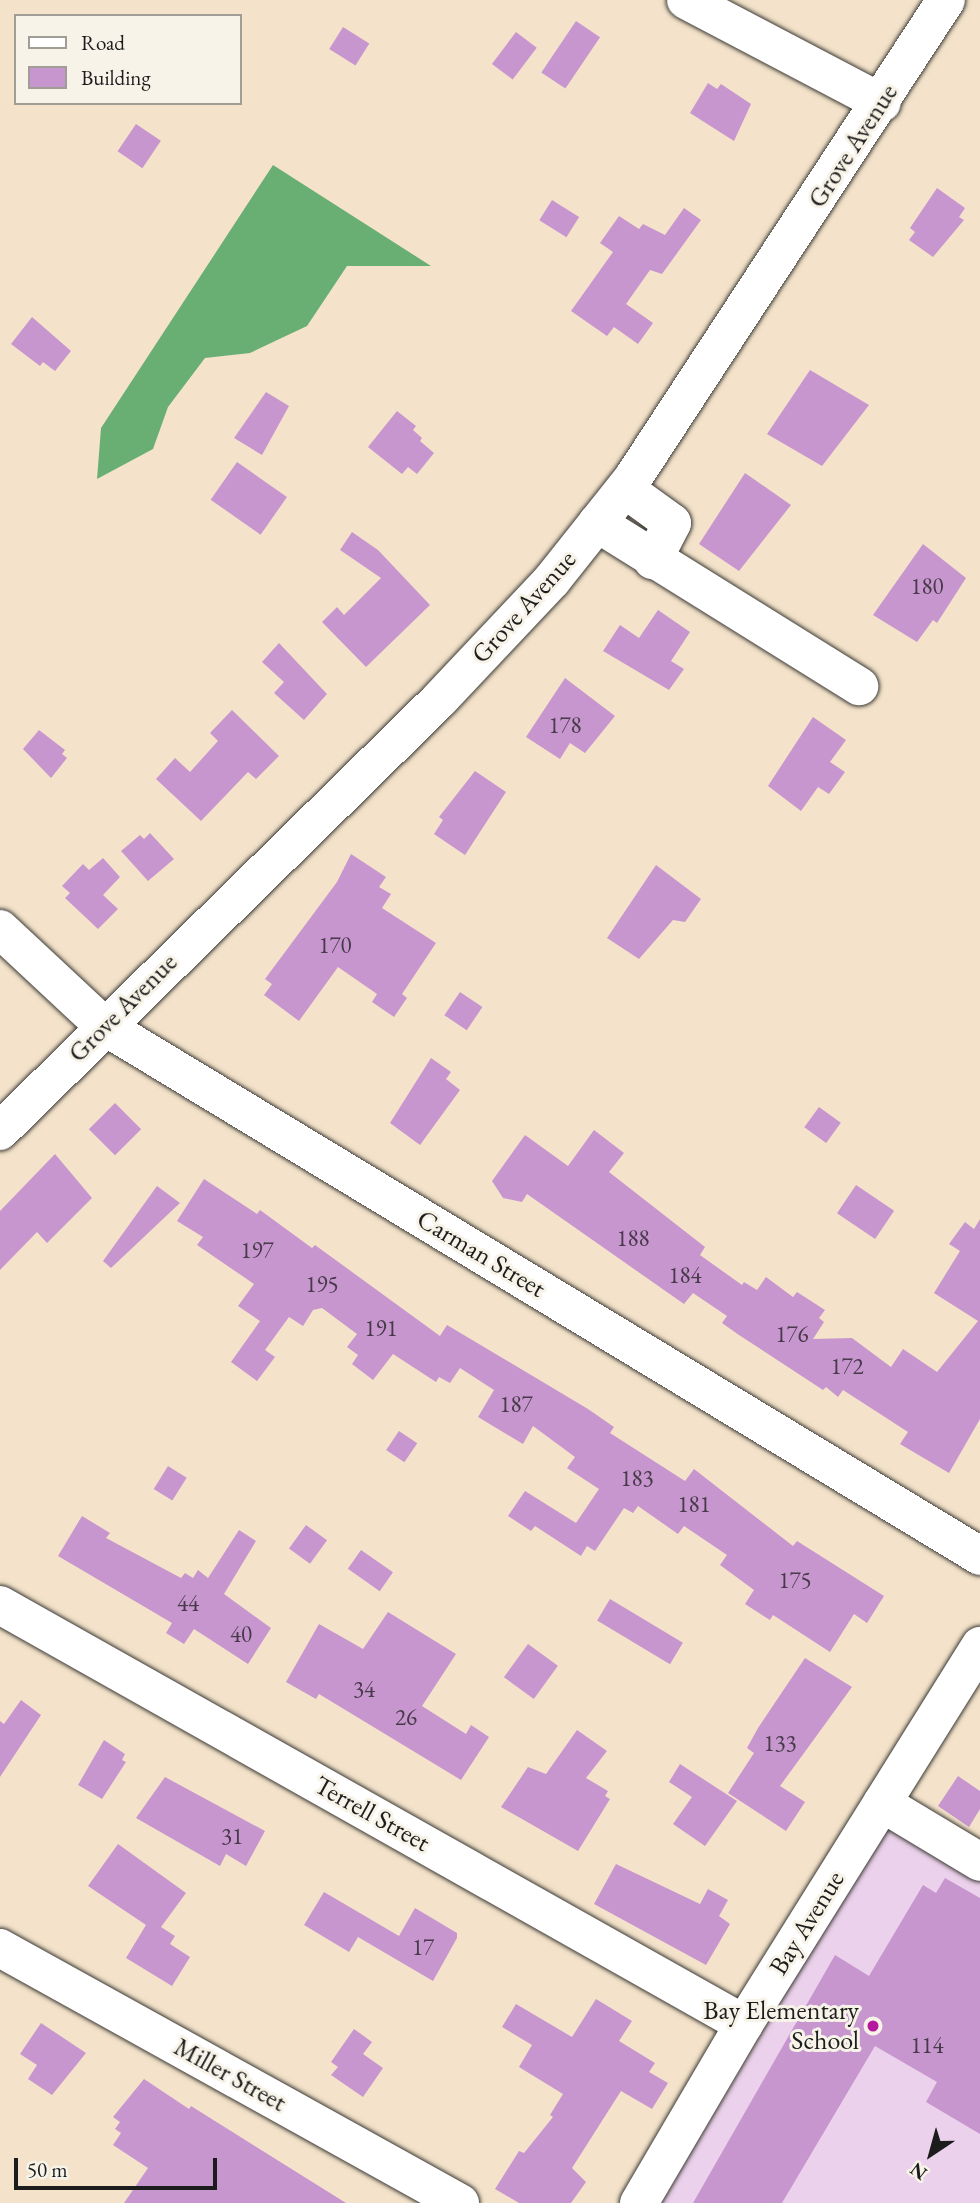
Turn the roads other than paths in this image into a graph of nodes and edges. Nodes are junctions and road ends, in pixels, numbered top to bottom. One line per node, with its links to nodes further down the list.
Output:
1 (686, 0): 3 (street)
2 (946, 0): 3 (street, Grove Avenue)
3 (882, 103): 4 (street, Grove Avenue)
4 (625, 489): 5 (street, Grove Avenue); 6 (street)
5 (597, 523): 6 (street); 9 (street, Grove Avenue)
6 (653, 560): 7 (street)
7 (859, 686)
8 (0, 929): 9 (street, Carman Street)
9 (104, 1026): 10 (street, Grove Avenue); 11 (street, Carman Street)
10 (0, 1131)
11 (980, 1556)
12 (0, 1605): 17 (street, Terrell Street)
13 (980, 1646): 14 (street, Bay Avenue)
14 (882, 1803): 15 (street); 17 (street, Bay Avenue)
15 (980, 1862)
16 (0, 1948): 18 (street, Miller Street)
17 (744, 2024): 19 (street, Bay Avenue)
18 (460, 2203)
19 (639, 2203)

